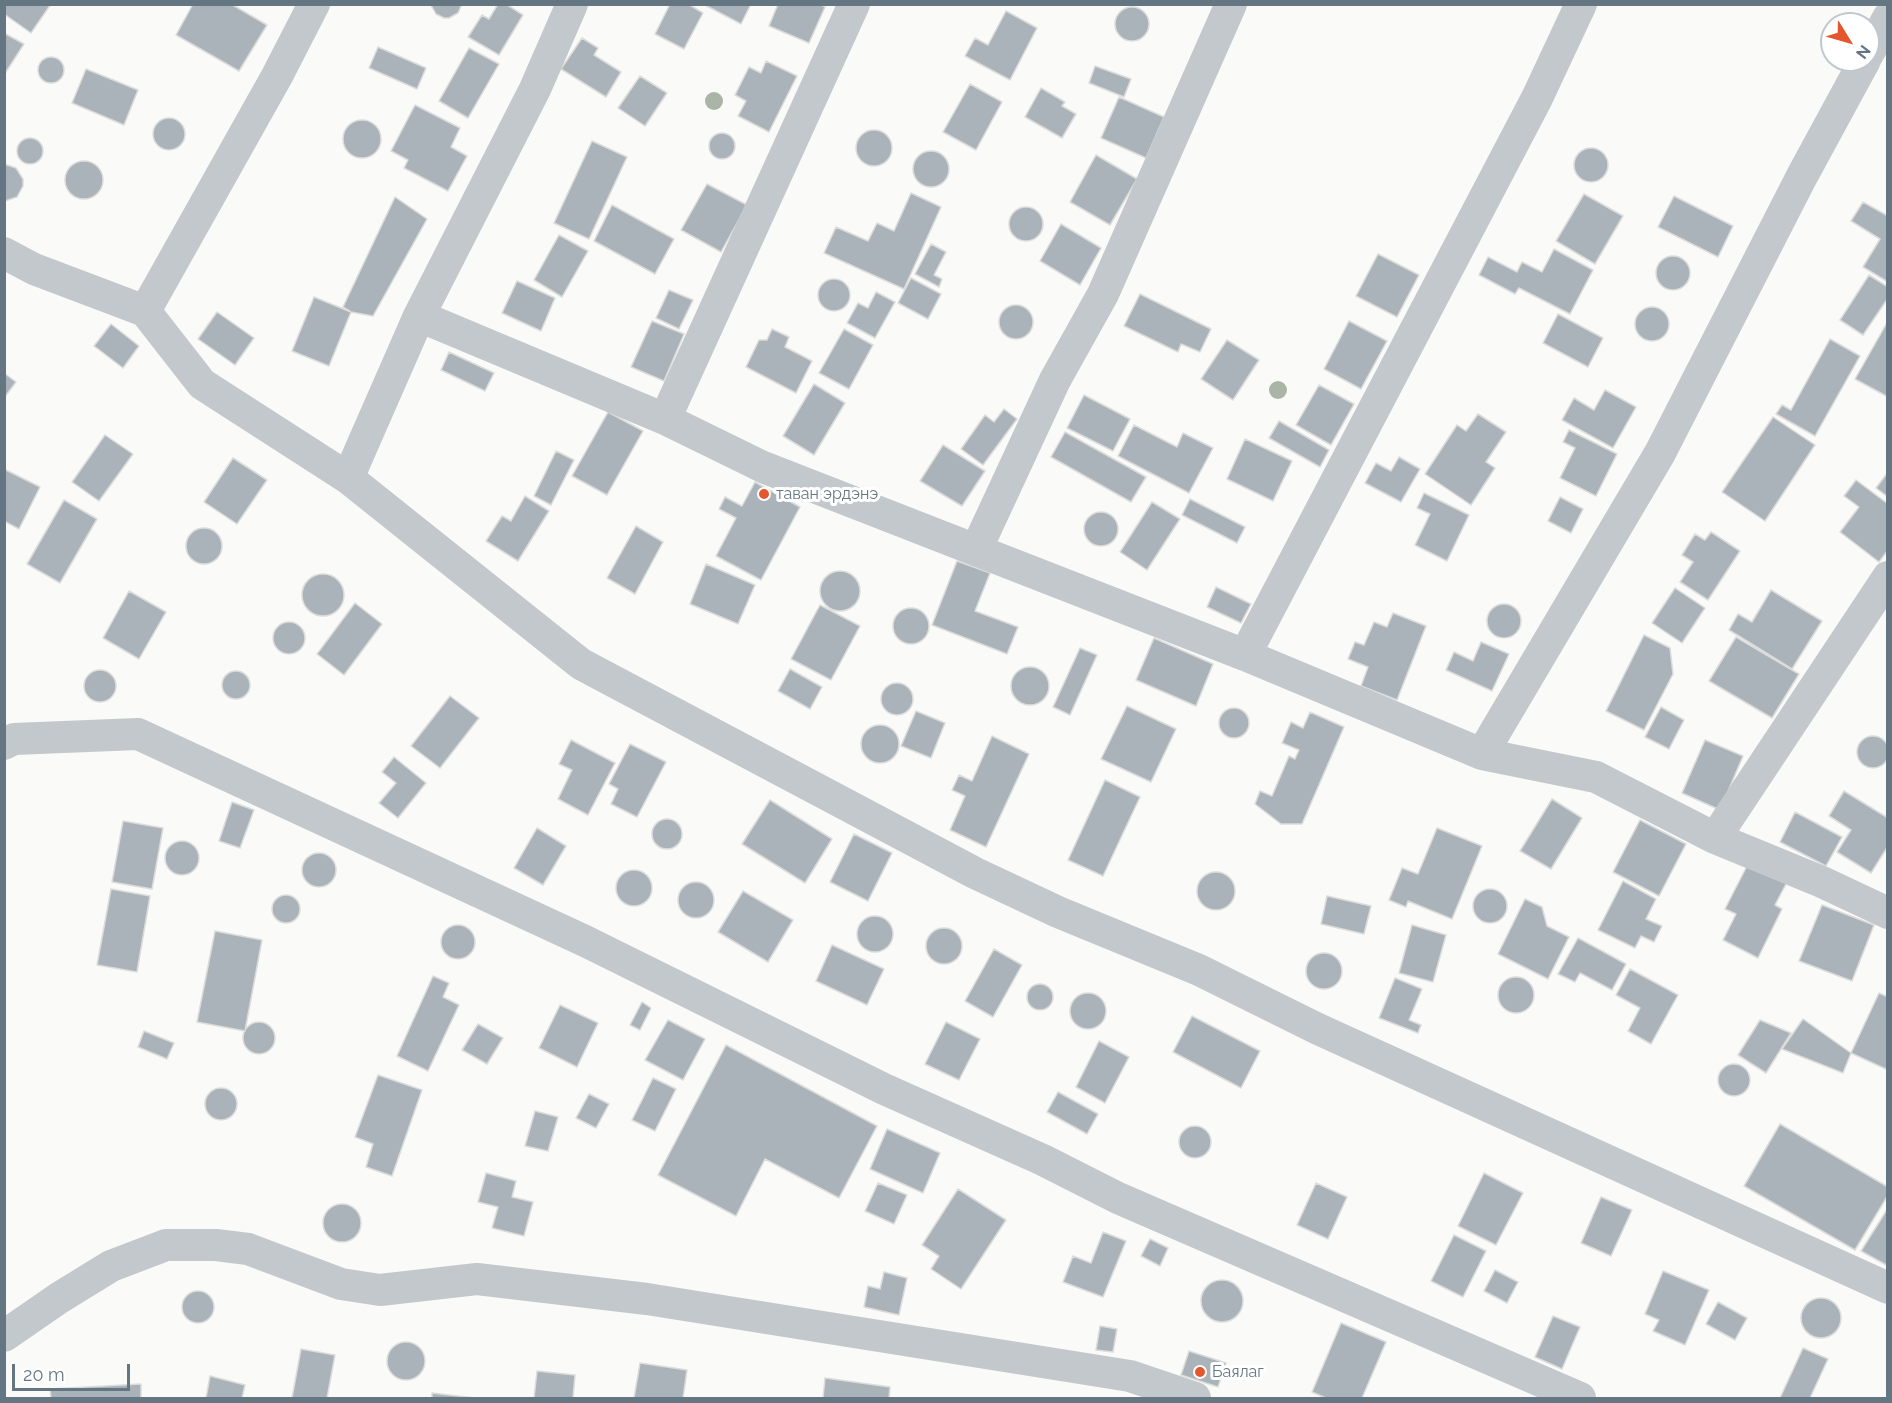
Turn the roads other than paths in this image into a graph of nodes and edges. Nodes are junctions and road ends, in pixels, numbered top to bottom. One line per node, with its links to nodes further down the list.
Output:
1 (314, 4): 8 (street)
2 (572, 4): 9 (street)
3 (854, 4): 10 (street)
4 (1231, 4): 12 (street)
5 (1581, 4): 14 (street)
6 (1858, 72): 16 (street)
7 (4, 253): 8 (street)
8 (145, 311): 11 (street)
9 (419, 316): 10 (street); 11 (street)
10 (665, 419): 12 (street)
11 (348, 478): 19 (street)
12 (976, 550): 14 (street)
13 (1887, 577): 17 (street)
14 (1245, 655): 16 (street)
15 (4, 744): 22 (street)
16 (1482, 754): 17 (street)
17 (1715, 838): 18 (street)
18 (1886, 909)
19 (1887, 1288)
20 (4, 1336): 21 (street)
21 (1195, 1398)
22 (1580, 1398)

